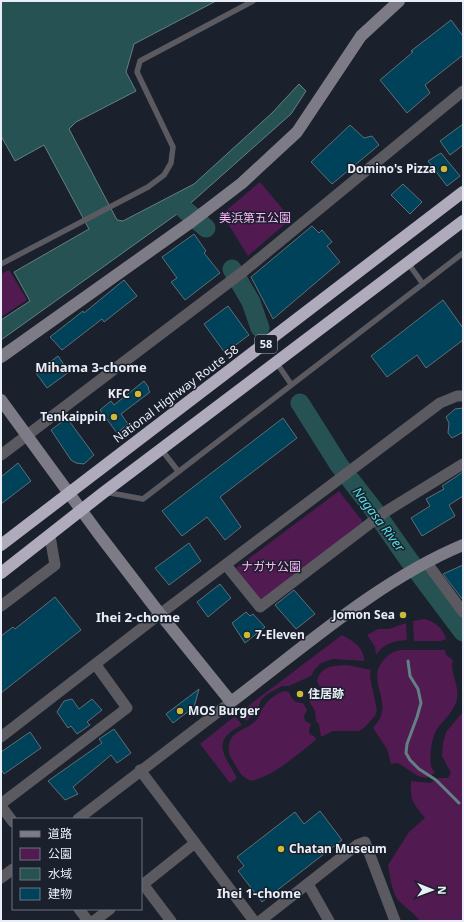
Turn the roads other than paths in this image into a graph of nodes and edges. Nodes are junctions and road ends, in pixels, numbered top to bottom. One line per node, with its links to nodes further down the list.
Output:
1 (253, 1): 8 (lane)
2 (399, 1): 10 (street)
3 (463, 90): 15 (street)
4 (463, 192): 21 (highway, National Highway Route 58 / 58)
5 (463, 221): 7 (highway, 58)
6 (463, 253): 9 (lane)
7 (408, 263): 9 (lane); 11 (highway, 58)
8 (1, 264)
9 (423, 284): 12 (lane)
10 (1, 357)
11 (276, 362): 12 (lane); 16 (highway, 58)
12 (291, 384): 19 (lane)
13 (463, 396): 27 (street)
14 (1, 400): 15 (street)
15 (28, 436): 17 (street); 21 (street)
16 (161, 449): 19 (lane); 20 (highway, 58)
17 (1, 456)
18 (463, 464): 27 (street)
19 (178, 471): 20 (lane)
20 (105, 492): 22 (highway, 58)
21 (69, 494): 22 (street); 24 (highway, National Highway Route 58 / 58)
22 (82, 511): 23 (highway, 58); 31 (street)
23 (50, 536): 28 (highway, 58); 29 (street)
24 (1, 545)
25 (463, 545): 26 (street)
26 (427, 563): 30 (street); 33 (street)
27 (226, 565): 31 (street)
28 (1, 573)
29 (1, 606)
30 (463, 612)
31 (160, 614): 32 (street); 33 (street)
32 (96, 664): 34 (street); 36 (street)
33 (231, 702): 35 (street)
34 (1, 736)
35 (140, 770): 37 (street); 39 (street)
36 (1, 805): 38 (street)
37 (79, 818)
38 (12, 821)
39 (195, 843): 43 (street); 49 (street)
40 (12, 870): 41 (street)
41 (1, 878)
42 (308, 884): 50 (street); 51 (street); 52 (street)
43 (142, 885): 48 (street)
44 (80, 910): 46 (street)
45 (109, 910): 47 (street)
46 (88, 921)
47 (94, 921)
48 (171, 921)
49 (254, 921)
50 (260, 921)
51 (329, 921)
52 (395, 921)

